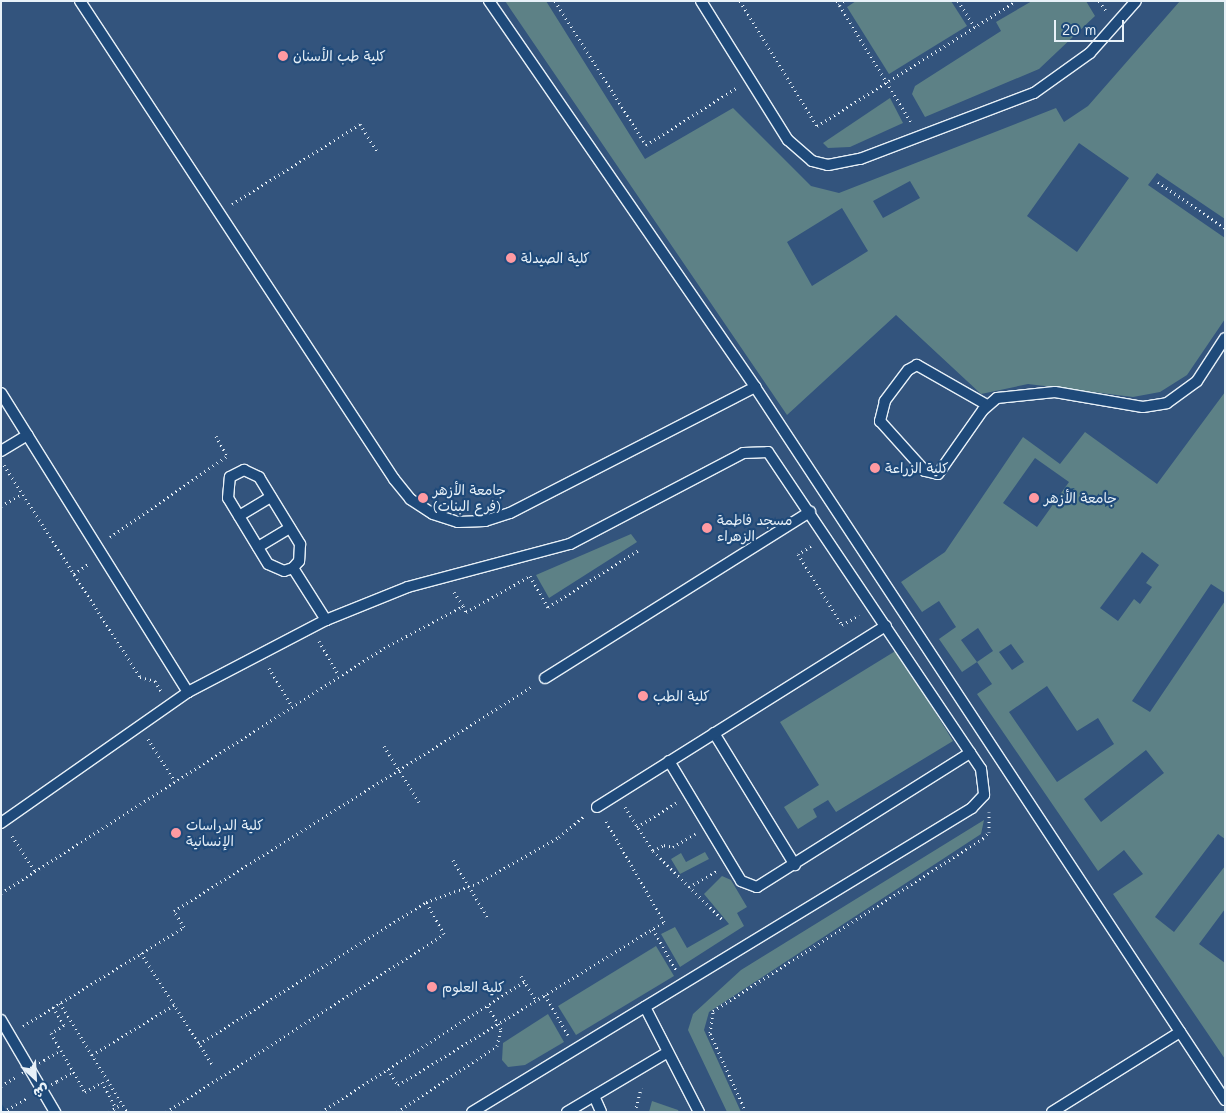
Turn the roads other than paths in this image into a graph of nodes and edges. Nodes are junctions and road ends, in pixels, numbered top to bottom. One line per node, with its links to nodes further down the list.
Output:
1 (80, 1): 6 (lane)
2 (489, 1): 6 (lane)
3 (701, 1): 4 (lane)
4 (1136, 1)
5 (1225, 338): 8 (lane)
6 (754, 388): 29 (lane)
7 (1, 393): 9 (lane)
8 (987, 406): 8 (lane)
9 (28, 435): 10 (lane); 20 (lane)
10 (1, 451)
11 (271, 497): 13 (lane); 13 (lane); 14 (lane)
12 (810, 512): 17 (lane); 18 (lane); 19 (lane)
13 (239, 516): 15 (lane)
14 (290, 528): 15 (lane); 16 (lane)
15 (258, 547): 16 (lane)
16 (293, 568): 17 (lane)
17 (326, 620): 20 (lane)
18 (886, 626): 21 (lane); 22 (lane)
19 (545, 678)
20 (188, 692): 25 (lane)
21 (714, 733): 23 (lane); 26 (lane)
22 (970, 753): 26 (lane); 27 (lane)
23 (669, 761): 24 (lane); 26 (lane)
24 (597, 806)
25 (2, 823)
26 (794, 865)
27 (645, 1007): 30 (lane); 34 (lane)
28 (1, 1020): 33 (lane)
29 (1180, 1032): 32 (lane); 38 (lane)
30 (668, 1052): 31 (lane); 37 (lane)
31 (594, 1096): 35 (lane); 36 (lane)
32 (1225, 1100)
33 (55, 1112)
34 (472, 1112)
35 (567, 1112)
36 (601, 1112)
37 (700, 1112)
38 (1052, 1112)

